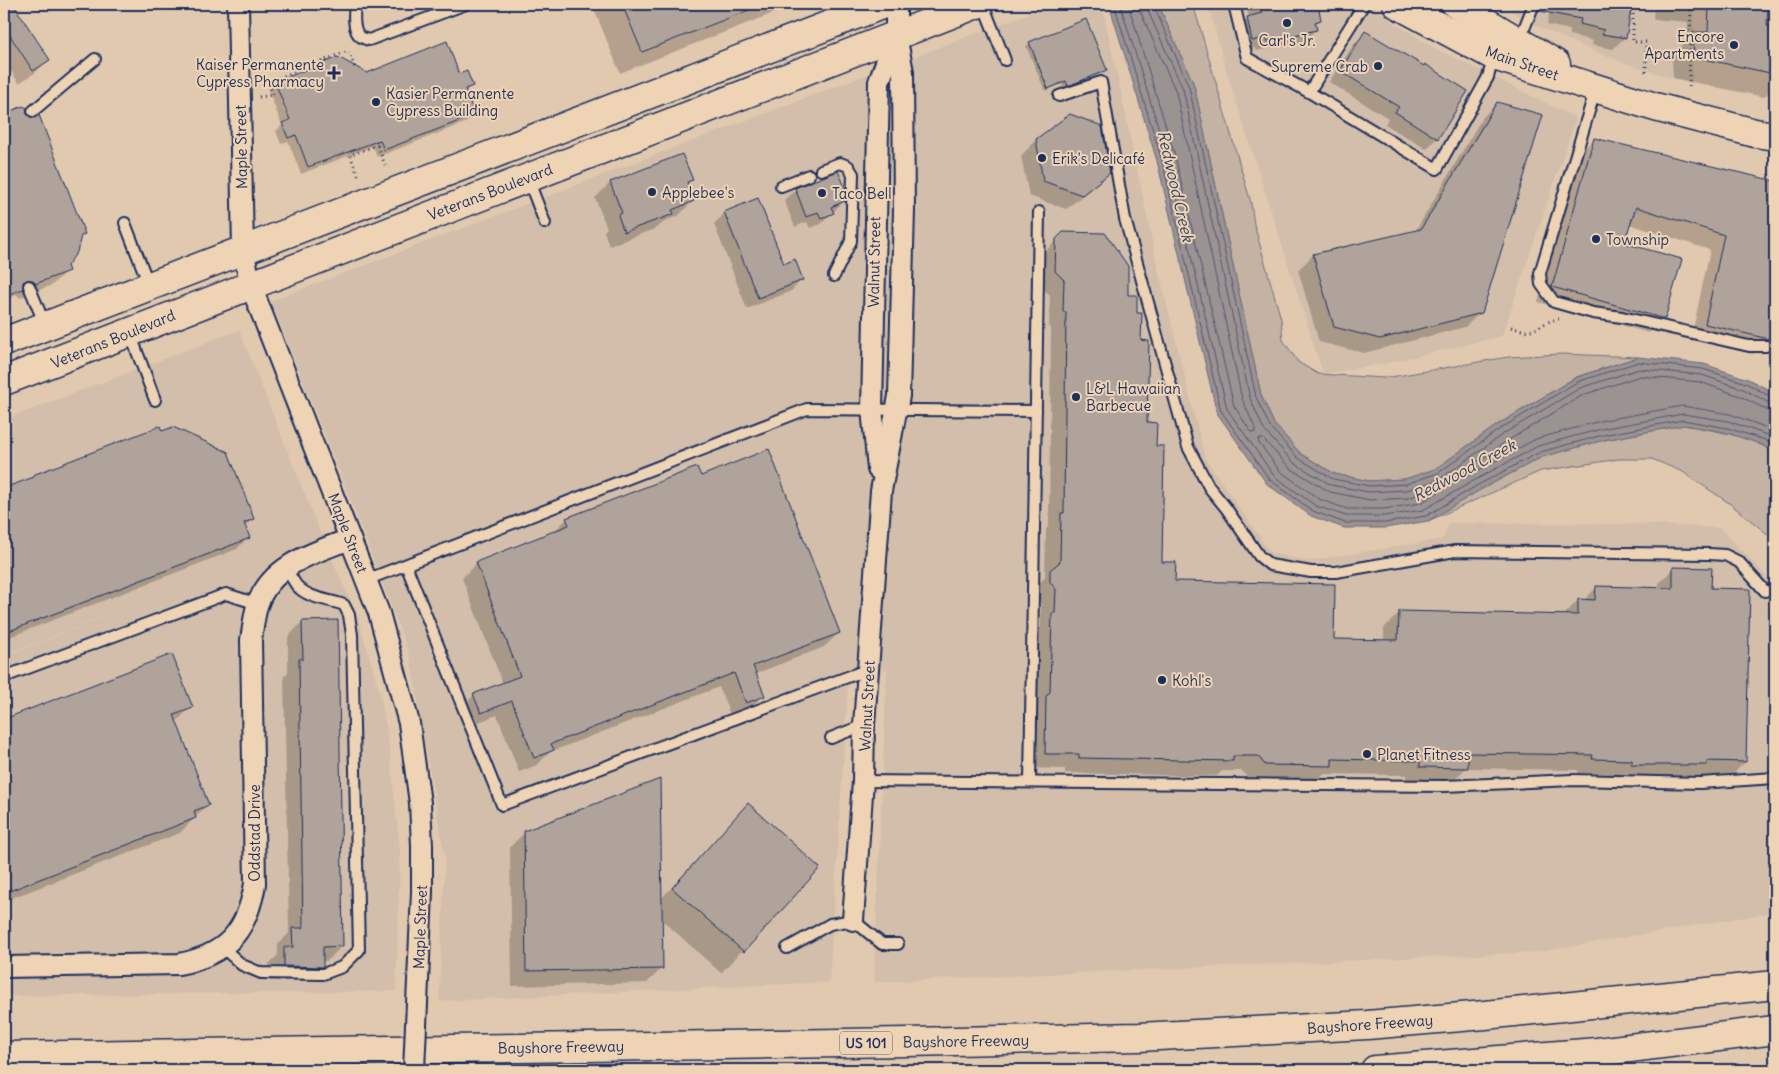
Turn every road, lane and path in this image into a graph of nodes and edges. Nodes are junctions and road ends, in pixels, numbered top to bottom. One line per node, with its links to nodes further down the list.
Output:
1 (238, 4): 37 (street, Maple Street)
2 (355, 4): 3 (lane)
3 (466, 4)
4 (884, 4): 37 (main road)
5 (896, 4): 15 (street, Walnut Street)
6 (977, 4): 15 (main road, Veterans Boulevard)
7 (983, 4): 18 (lane)
8 (1234, 4): 23 (lane)
9 (1364, 4): 23 (lane)
10 (1397, 4): 16 (main road, Main Street)
11 (1456, 4): 16 (main road, Main Street)
12 (1534, 4): 16 (lane)
13 (1633, 4): 20 (path)
14 (1691, 4): 21 (path)
15 (896, 35): 32 (main road, Veterans Boulevard); 48 (street, Walnut Street); 49 (street, Walnut Street)
16 (1501, 42): 22 (main road, Main Street); 23 (lane)
17 (95, 59): 26 (lane)
18 (1005, 60)
19 (355, 68): 25 (path)
20 (1646, 73)
21 (1689, 86)
22 (1596, 87): 27 (main road, Main Street); 45 (lane)
23 (1308, 92)
24 (1059, 96): 56 (lane)
25 (259, 97)
26 (33, 111)
27 (1775, 136)
28 (385, 165): 31 (path)
29 (821, 170): 38 (lane)
30 (809, 175): 33 (lane)
31 (358, 176)
32 (527, 178): 36 (lane); 41 (main road, Veterans Boulevard)
33 (781, 186)
34 (1040, 212): 50 (lane)
35 (125, 223): 40 (lane)
36 (545, 223)
37 (243, 250): 40 (main road); 41 (street, Maple Street)
38 (834, 276)
39 (30, 286): 42 (lane)
40 (150, 286): 42 (main road)
41 (251, 286): 43 (main road, Veterans Boulevard); 52 (street, Maple Street)
42 (45, 326): 44 (main road); 46 (main road)
43 (129, 332): 46 (main road, Veterans Boulevard); 47 (lane)
44 (4, 342)
45 (1766, 346)
46 (9, 379)
47 (155, 400)
48 (872, 409): 49 (lane); 51 (street, Walnut Street); 53 (lane)
49 (896, 410): 50 (lane); 51 (street, Walnut Street)
50 (1036, 412): 64 (lane)
51 (881, 491): 58 (street, Walnut Street)
52 (350, 539): 54 (street, Oddstad Drive); 55 (street, Maple Street)
53 (406, 565): 55 (lane); 58 (lane)
54 (286, 569): 57 (street, Oddstad Drive); 67 (lane)
55 (366, 580): 73 (street, Maple Street, bridge)
56 (1764, 591)
57 (258, 604): 59 (lane); 67 (street, Oddstad Drive)
58 (868, 669): 60 (street, Walnut Street)
59 (4, 677)
60 (864, 725): 61 (lane); 63 (street, Walnut Street)
61 (831, 738)
62 (1775, 778): 64 (lane)
63 (863, 781): 64 (lane); 65 (street, Walnut Street)
64 (1030, 782)
65 (853, 920): 66 (lane); 68 (lane)
66 (898, 944)
67 (222, 947): 69 (street, Oddstad Drive)
68 (787, 948)
69 (4, 967)
70 (1775, 985): 72 (main road, Bayshore Freeway / US 101)
71 (1775, 1030): 74 (main road)
72 (4, 1056)
73 (414, 1070)
74 (1375, 1070)

